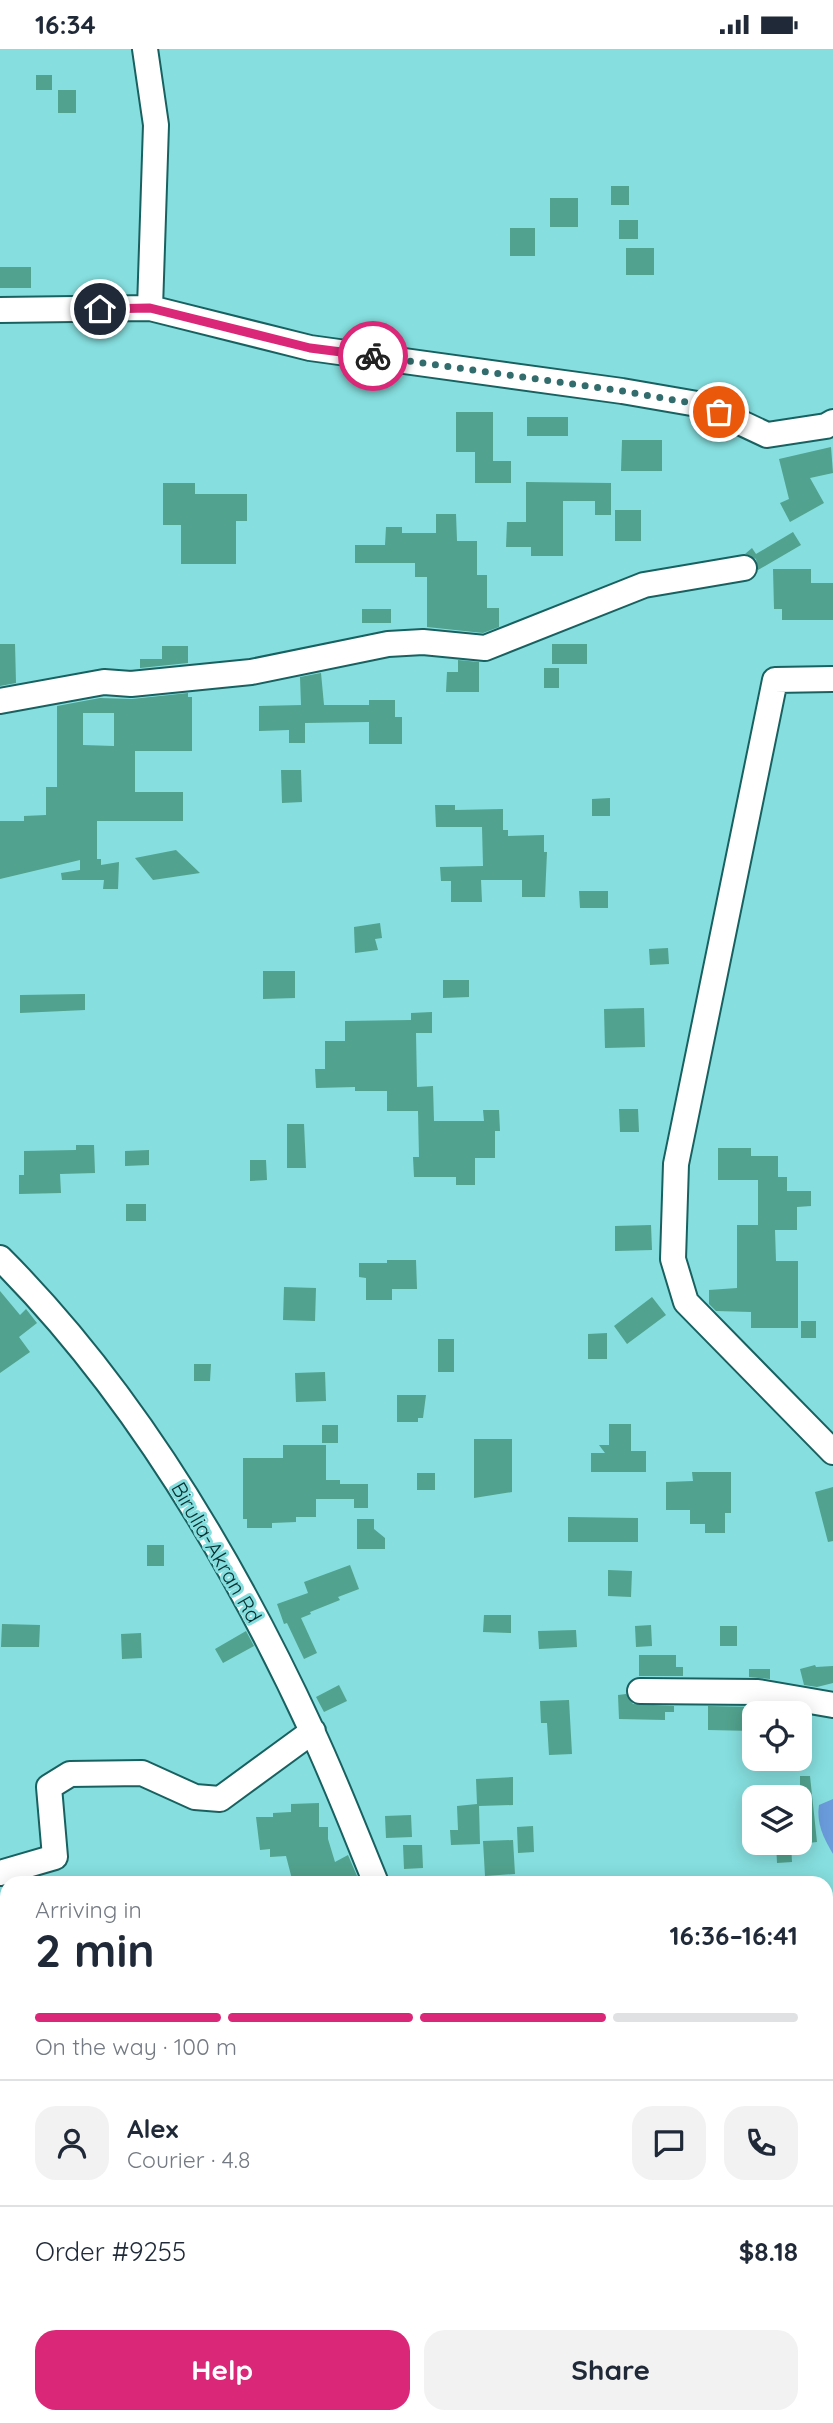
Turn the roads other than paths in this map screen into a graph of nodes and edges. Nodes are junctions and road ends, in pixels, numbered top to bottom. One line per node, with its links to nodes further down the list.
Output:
1 (145, 49): 2 (street)
2 (150, 308): 3 (street); 4 (street)
3 (0, 310)
4 (833, 422)
5 (744, 568): 7 (street)
6 (833, 679): 9 (street)
7 (0, 701)
8 (0, 1258): 12 (street, Birulia-Akran Rd)
9 (833, 1452)
10 (640, 1691): 11 (street)
11 (833, 1705)
12 (313, 1731): 13 (street); 14 (street, Birulia-Akran Rd)
13 (0, 1873)
14 (373, 1876)

